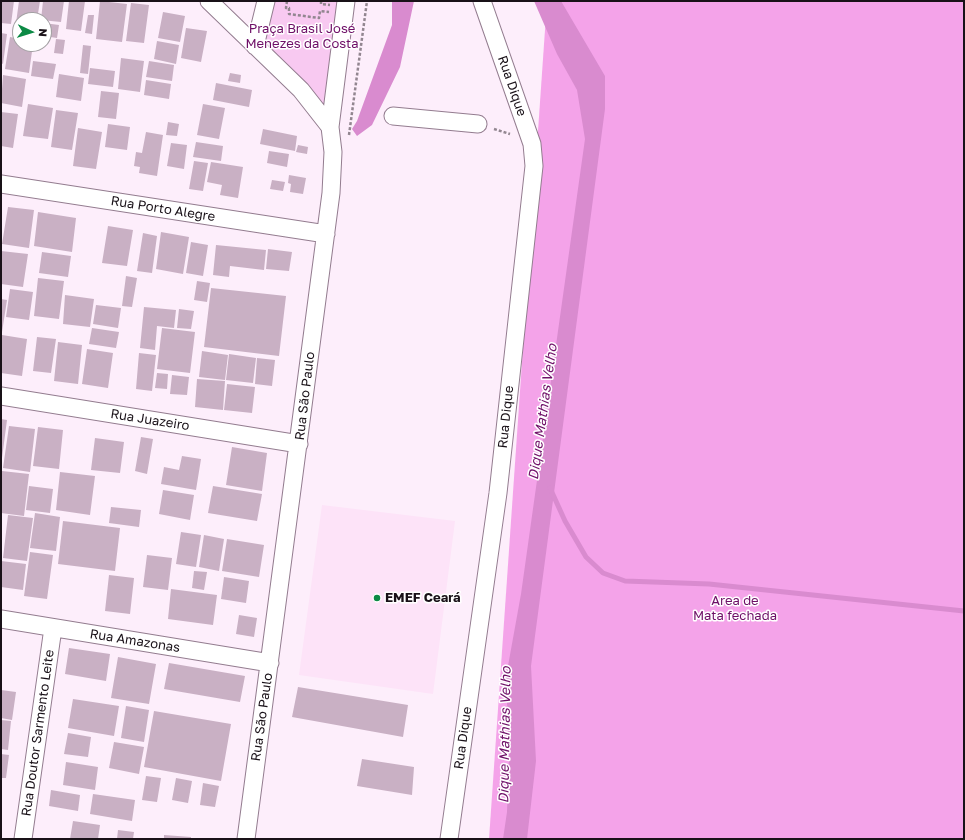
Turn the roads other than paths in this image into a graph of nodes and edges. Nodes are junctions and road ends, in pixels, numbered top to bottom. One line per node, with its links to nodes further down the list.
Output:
1 (209, 1): 5 (street)
2 (266, 1): 5 (street)
3 (346, 1): 8 (street, Rua São Paulo)
4 (482, 1): 18 (street, Rua Dique)
5 (255, 46): 8 (street)
6 (393, 116): 7 (street)
7 (478, 124)
8 (330, 127): 10 (street, Rua São Paulo)
9 (1, 184): 10 (street, Rua Porto Alegre)
10 (326, 234): 12 (street, Rua São Paulo)
11 (1, 396): 12 (street, Rua Juazeiro)
12 (299, 444): 15 (street, Rua São Paulo)
13 (1, 619): 14 (street, Rua Amazonas)
14 (53, 628): 15 (street, Rua Amazonas); 16 (street, Rua Doutor Sarmento Leite)
15 (270, 663): 17 (street, Rua São Paulo)
16 (24, 839)
17 (246, 839)
18 (449, 839)

